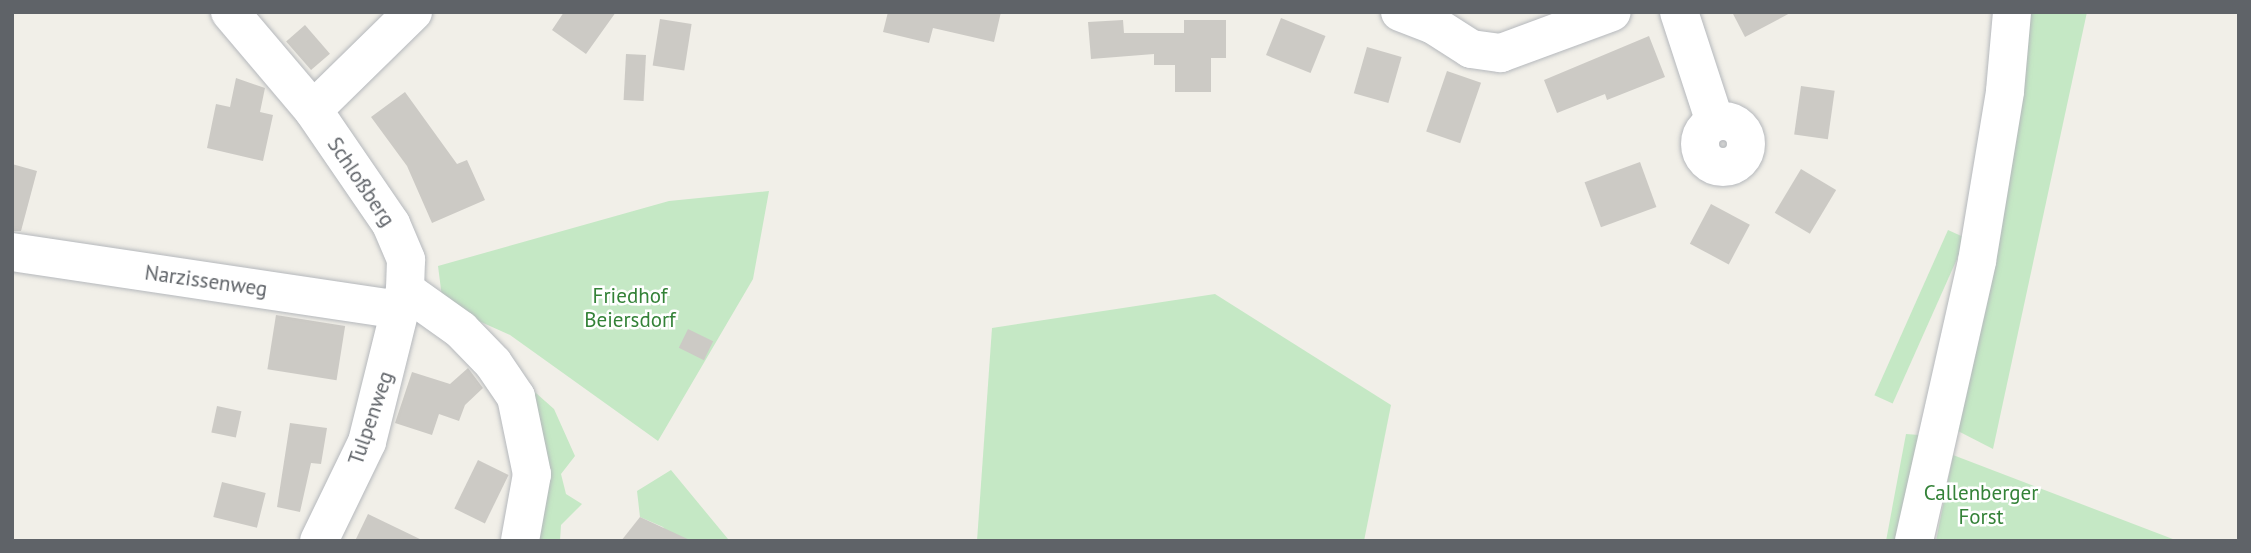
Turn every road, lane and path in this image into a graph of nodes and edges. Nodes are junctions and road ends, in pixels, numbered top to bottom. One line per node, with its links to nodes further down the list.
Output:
1 (230, 12): 7 (street, Schloßberg)
2 (413, 12): 7 (street)
3 (1400, 12): 4 (street)
4 (1612, 12)
5 (1679, 12): 8 (street)
6 (2012, 12): 13 (street)
7 (313, 110): 10 (street, Schloßberg)
8 (1715, 122)
9 (12, 252): 10 (street, Narzissenweg)
10 (403, 300): 11 (street, Tulpenweg); 12 (street)
11 (319, 541)
12 (520, 541)
13 (1914, 541)

